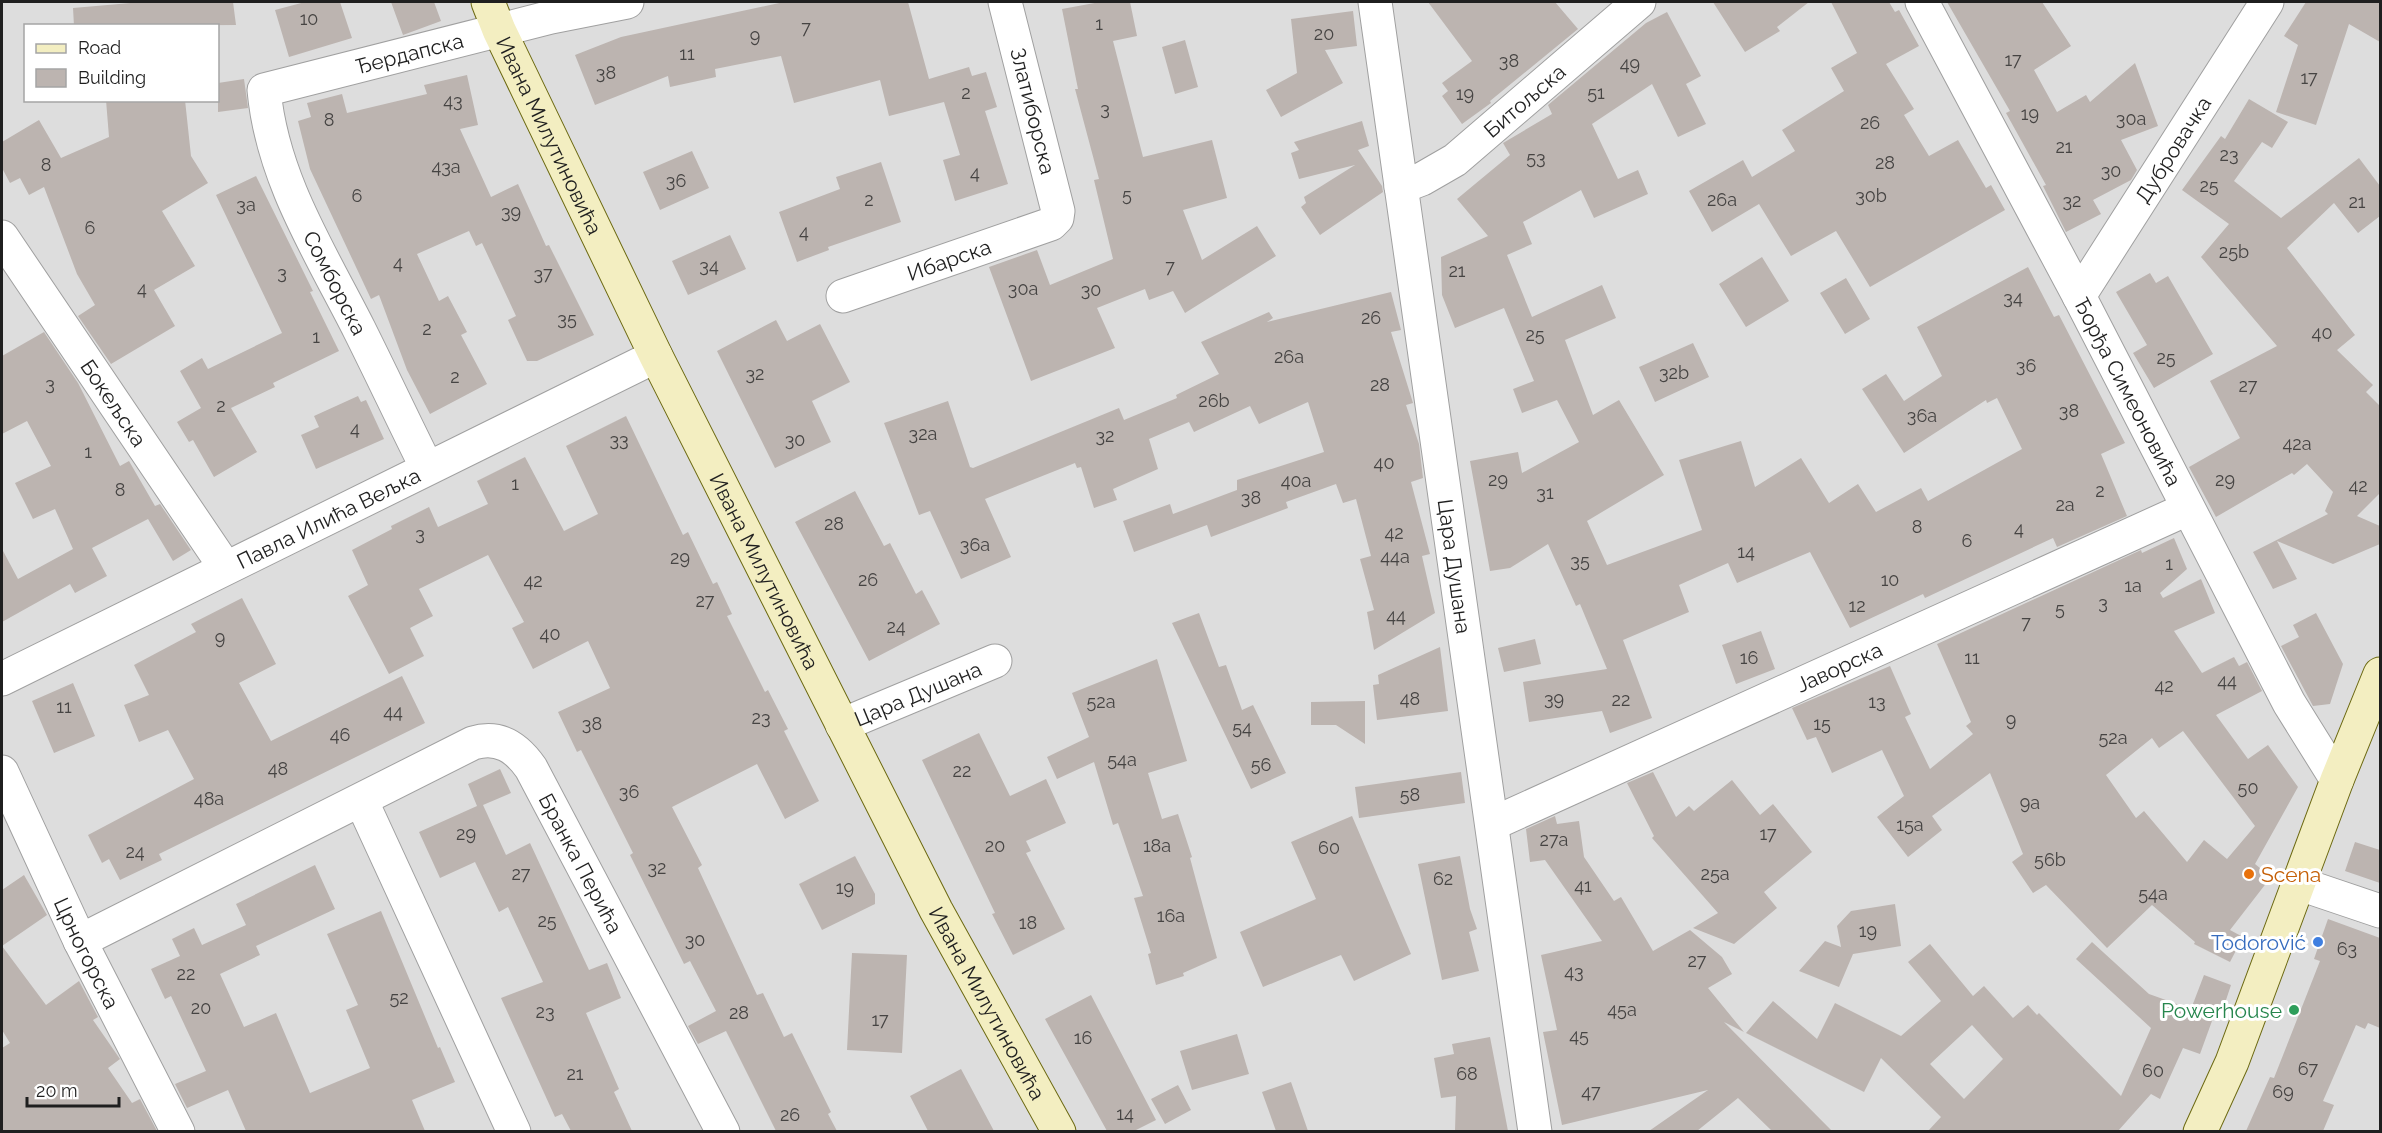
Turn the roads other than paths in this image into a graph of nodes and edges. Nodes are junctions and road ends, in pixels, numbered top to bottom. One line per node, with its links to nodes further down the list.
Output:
1 (627, 2): 7 (street, Ђердапска)
2 (1005, 2): 10 (street, Златиборска)
3 (1375, 2): 9 (street, Цара Душана)
4 (1639, 2): 9 (street, Битољска)
5 (1922, 2): 13 (street, Ђорђа Симеоновића)
6 (2267, 2): 13 (street, Дубровачка)
7 (493, 16): 8 (street, Ђердапска); 14 (street, Ивана Милутиновића)
8 (264, 90): 15 (street, Сомборска)
9 (1401, 187): 25 (street, Цара Душана)
10 (1055, 221): 12 (street, Ибарска)
11 (2, 237): 17 (street, Бокељска)
12 (843, 296)
13 (2079, 296): 16 (street, Ђорђа Симеоновића)
14 (656, 356): 15 (street, Павла Илића Вељка); 21 (street, Ивана Милутиновића)
15 (427, 468): 17 (street, Павла Илића Вељка)
16 (2187, 508): 23 (street, Ђорђа Симеоновића); 25 (street, Јаворска)
17 (225, 567): 20 (street, Павла Илића Вељка)
18 (995, 661): 21 (street, Цара Душана)
19 (2380, 674): 23 (street)
20 (2, 679)
21 (842, 725): 32 (street, Ивана Милутиновића)
22 (2, 772): 28 (street, Црногорска)
23 (2337, 780): 26 (street)
24 (362, 802): 28 (street, Бранка Перића); 30 (street); 31 (street, Бранка Перића)
25 (1492, 824): 33 (street, Цара Душана)
26 (2300, 884): 27 (street); 34 (street)
27 (2380, 910)
28 (81, 941): 29 (street, Црногорска)
29 (178, 1131)
30 (514, 1131)
31 (723, 1131)
32 (1059, 1131)
33 (1535, 1131)
34 (2200, 1131)

